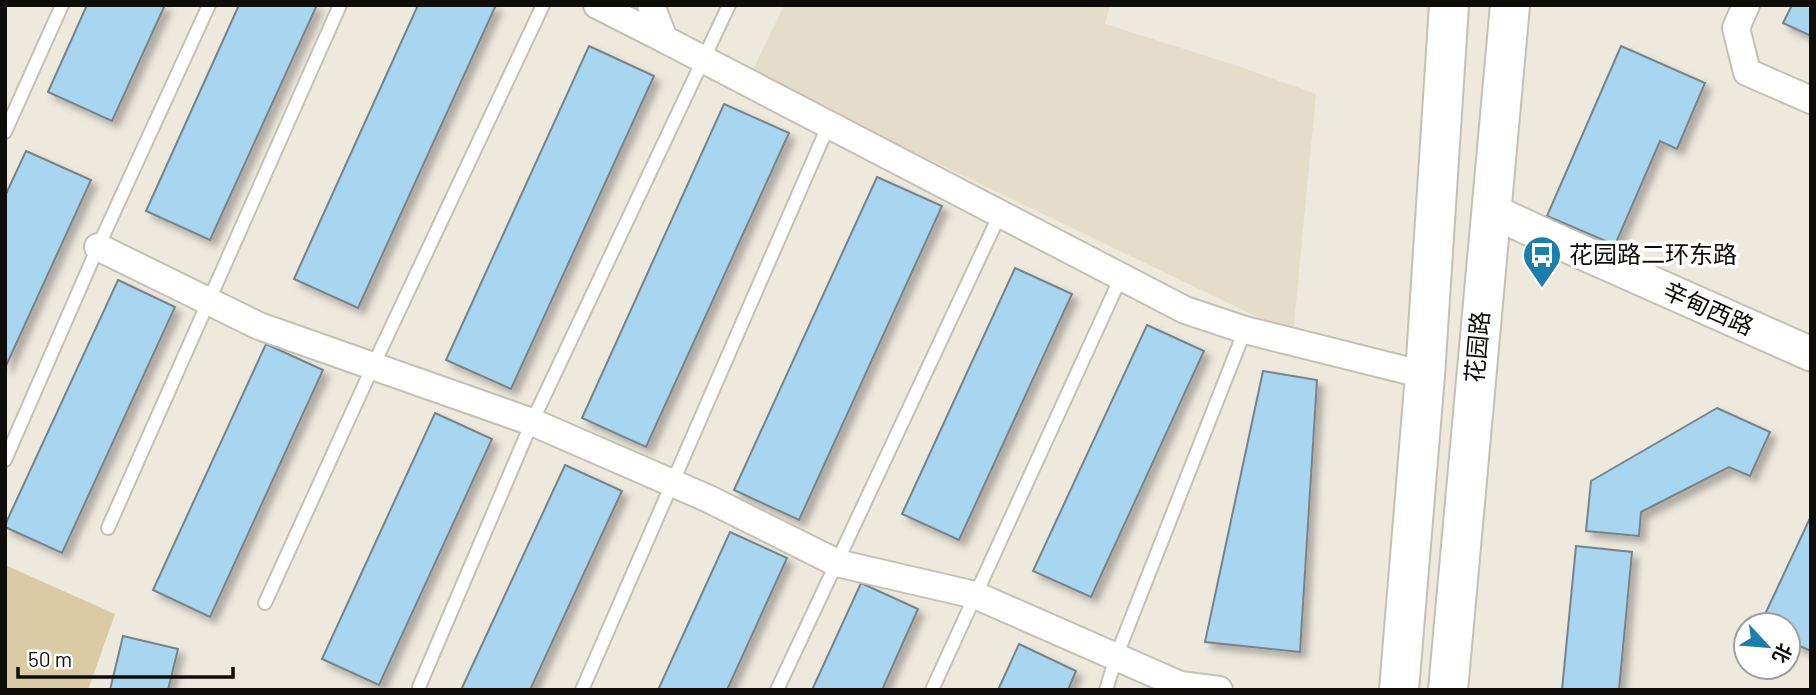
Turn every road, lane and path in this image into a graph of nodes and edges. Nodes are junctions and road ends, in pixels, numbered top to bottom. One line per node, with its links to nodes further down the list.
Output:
1 (62, 5): 15 (lane)
2 (209, 5): 18 (lane)
3 (340, 5): 20 (lane)
4 (544, 5): 23 (lane)
5 (597, 5): 11 (street)
6 (651, 5): 11 (street)
7 (729, 5): 12 (lane)
8 (1449, 5): 24 (main road, 花园路)
9 (1510, 5): 16 (main road, 花园路)
10 (1746, 5): 13 (street)
11 (664, 39): 12 (street)
12 (703, 60): 14 (street); 25 (lane)
13 (1811, 100)
14 (829, 124): 17 (street); 27 (lane)
15 (5, 132)
16 (1492, 211): 22 (street, 辛甸西路); 40 (main road, 花园路)
17 (1000, 214): 19 (street); 29 (lane)
18 (98, 247): 20 (street); 26 (lane)
19 (1121, 276): 21 (street); 30 (lane)
20 (208, 301): 23 (street); 28 (lane)
21 (1245, 330): 24 (street); 32 (lane)
22 (1811, 354)
23 (373, 366): 25 (street); 31 (lane)
24 (1425, 374): 39 (main road, 花园路)
25 (532, 422): 27 (street); 33 (lane)
26 (5, 460)
27 (673, 483): 29 (street); 34 (lane)
28 (108, 528)
29 (837, 563): 30 (street); 35 (lane)
30 (975, 595): 32 (street); 36 (lane)
31 (265, 603)
32 (1116, 656): 37 (lane); 38 (street)
33 (419, 687)
34 (582, 690)
35 (777, 690)
36 (932, 690)
37 (1106, 690)
38 (1219, 690)
39 (1399, 690)
40 (1448, 690)

